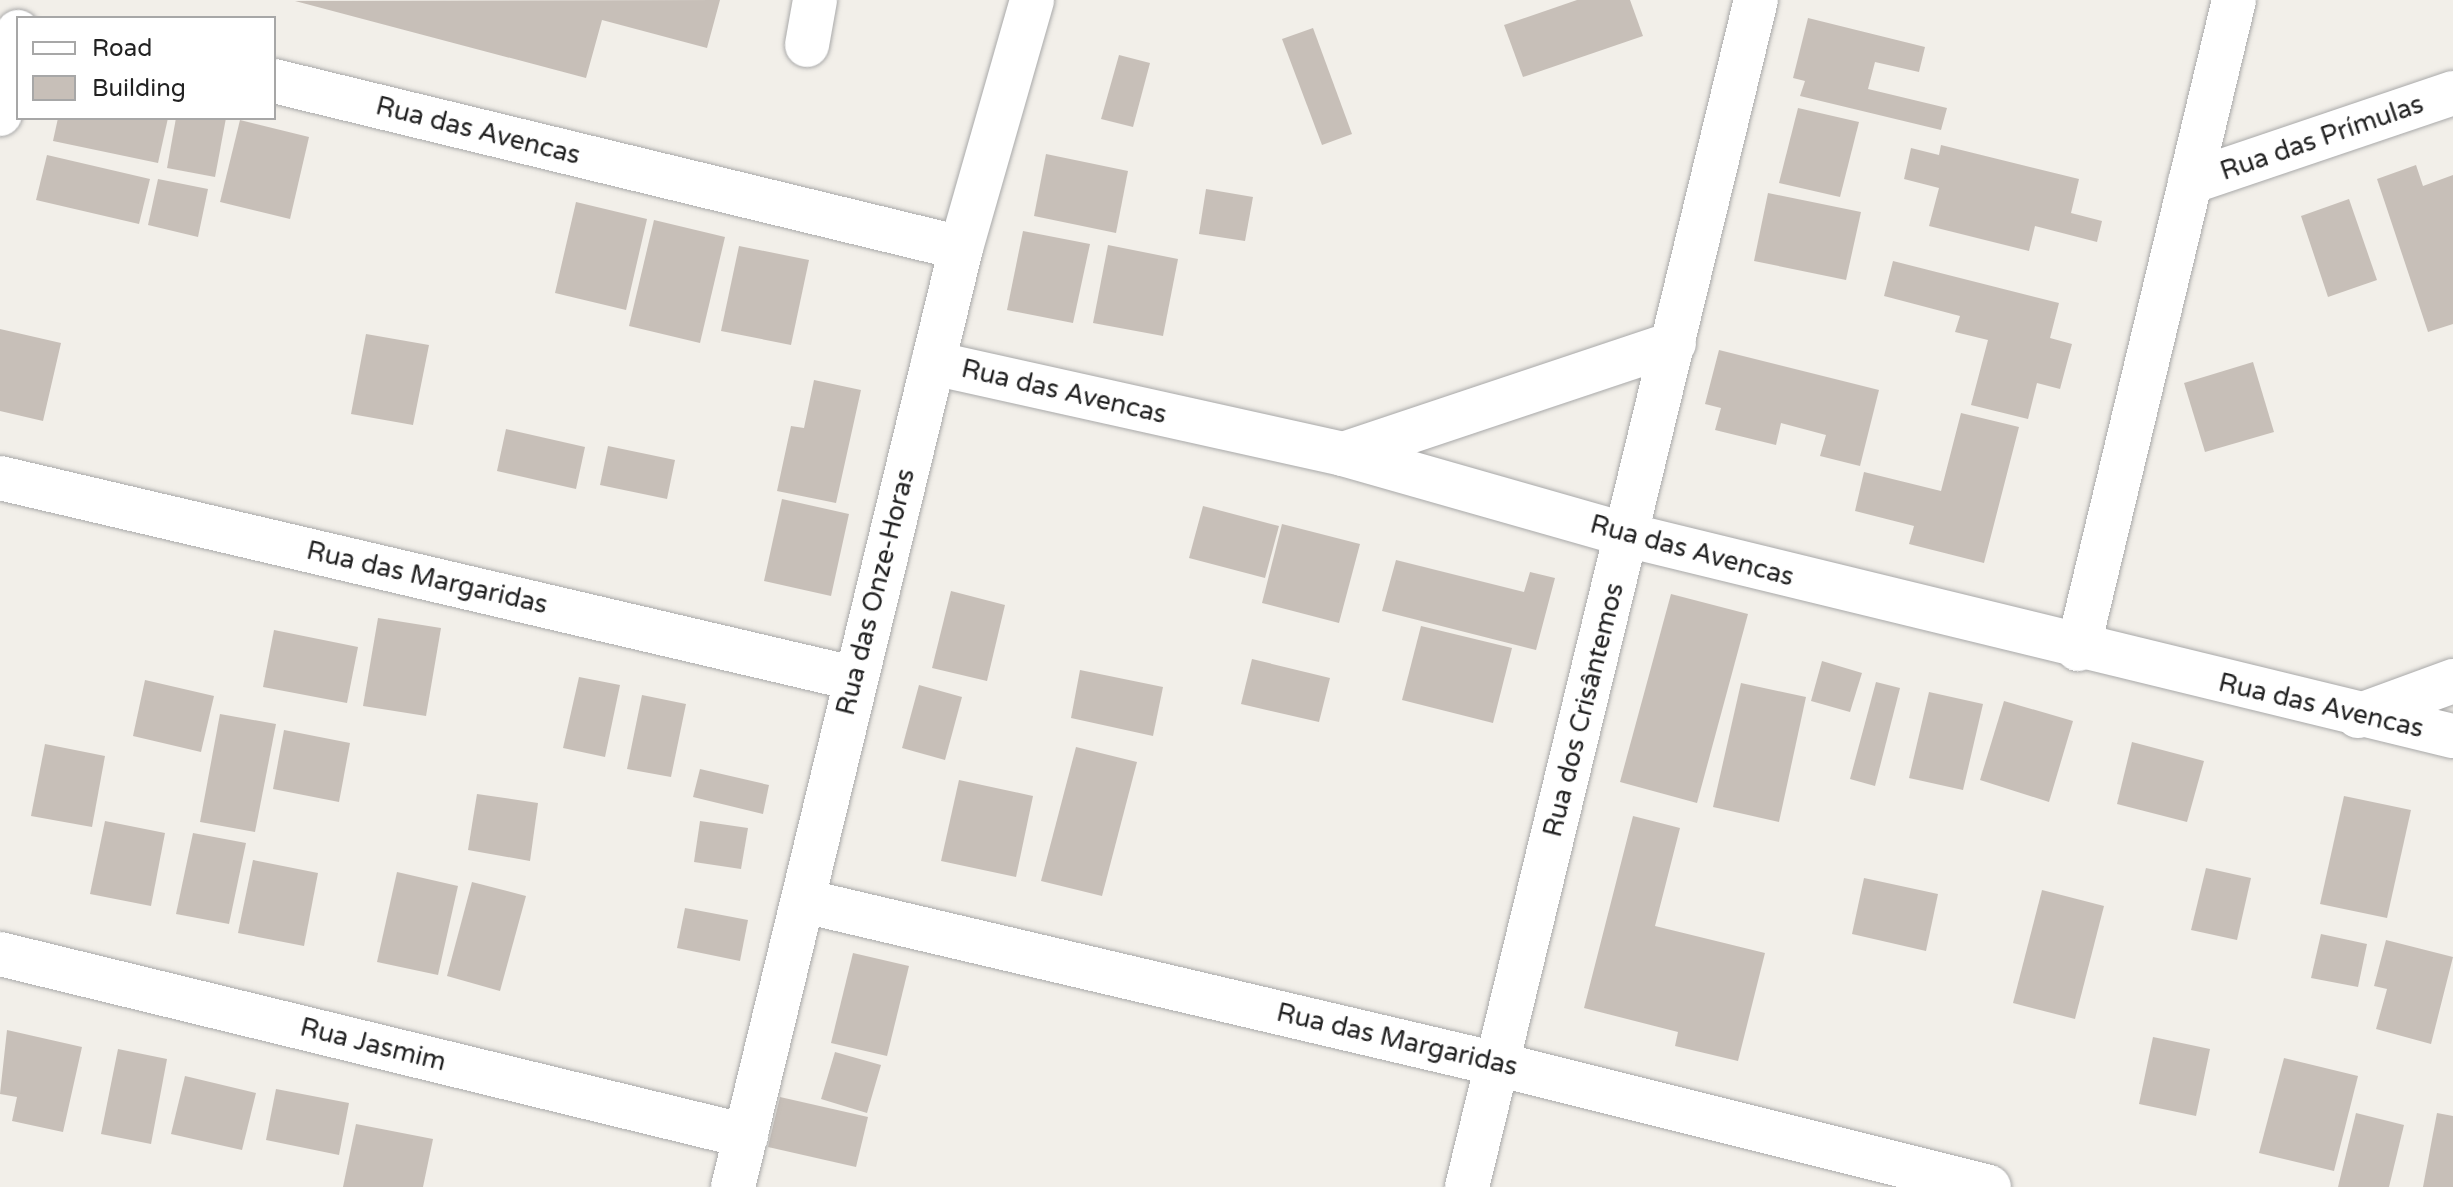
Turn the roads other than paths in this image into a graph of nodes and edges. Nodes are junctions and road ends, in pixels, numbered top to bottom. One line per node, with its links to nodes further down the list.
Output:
1 (815, 0): 6 (street)
2 (1032, 0): 11 (street, Rua das Onze-Horas)
3 (1756, 0): 12 (street, Rua dos Crisântemos)
4 (2234, 0): 10 (street)
5 (16, 41): 9 (street)
6 (807, 45)
7 (276, 81): 11 (street, Rua das Avencas)
8 (2453, 93): 10 (street, Rua das Prímulas)
9 (0, 114)
10 (2190, 182): 17 (street)
11 (961, 248): 13 (street, Rua das Onze-Horas)
12 (1674, 343): 14 (street); 16 (street, Rua dos Crisântemos)
13 (933, 363): 14 (street, Rua das Avencas); 18 (street, Rua das Onze-Horas)
14 (1343, 454): 16 (street, Rua das Avencas)
15 (0, 478): 18 (street, Rua das Margaridas)
16 (1627, 535): 17 (street, Rua das Avencas); 24 (street, Rua dos Crisântemos)
17 (2078, 649): 20 (street, Rua das Avencas)
18 (853, 678): 22 (street, Rua das Onze-Horas)
19 (2453, 681): 20 (street)
20 (2357, 716): 21 (street, Rua das Avencas)
21 (2453, 736)
22 (804, 901): 24 (street, Rua das Margaridas); 25 (street, Rua das Onze-Horas)
23 (0, 954): 25 (street, Rua Jasmim)
24 (1497, 1064): 27 (street, Rua dos Crisântemos); 28 (street, Rua das Margaridas)
25 (746, 1136): 26 (street, Rua das Onze-Horas)
26 (733, 1187)
27 (1467, 1187)
28 (1989, 1187)

